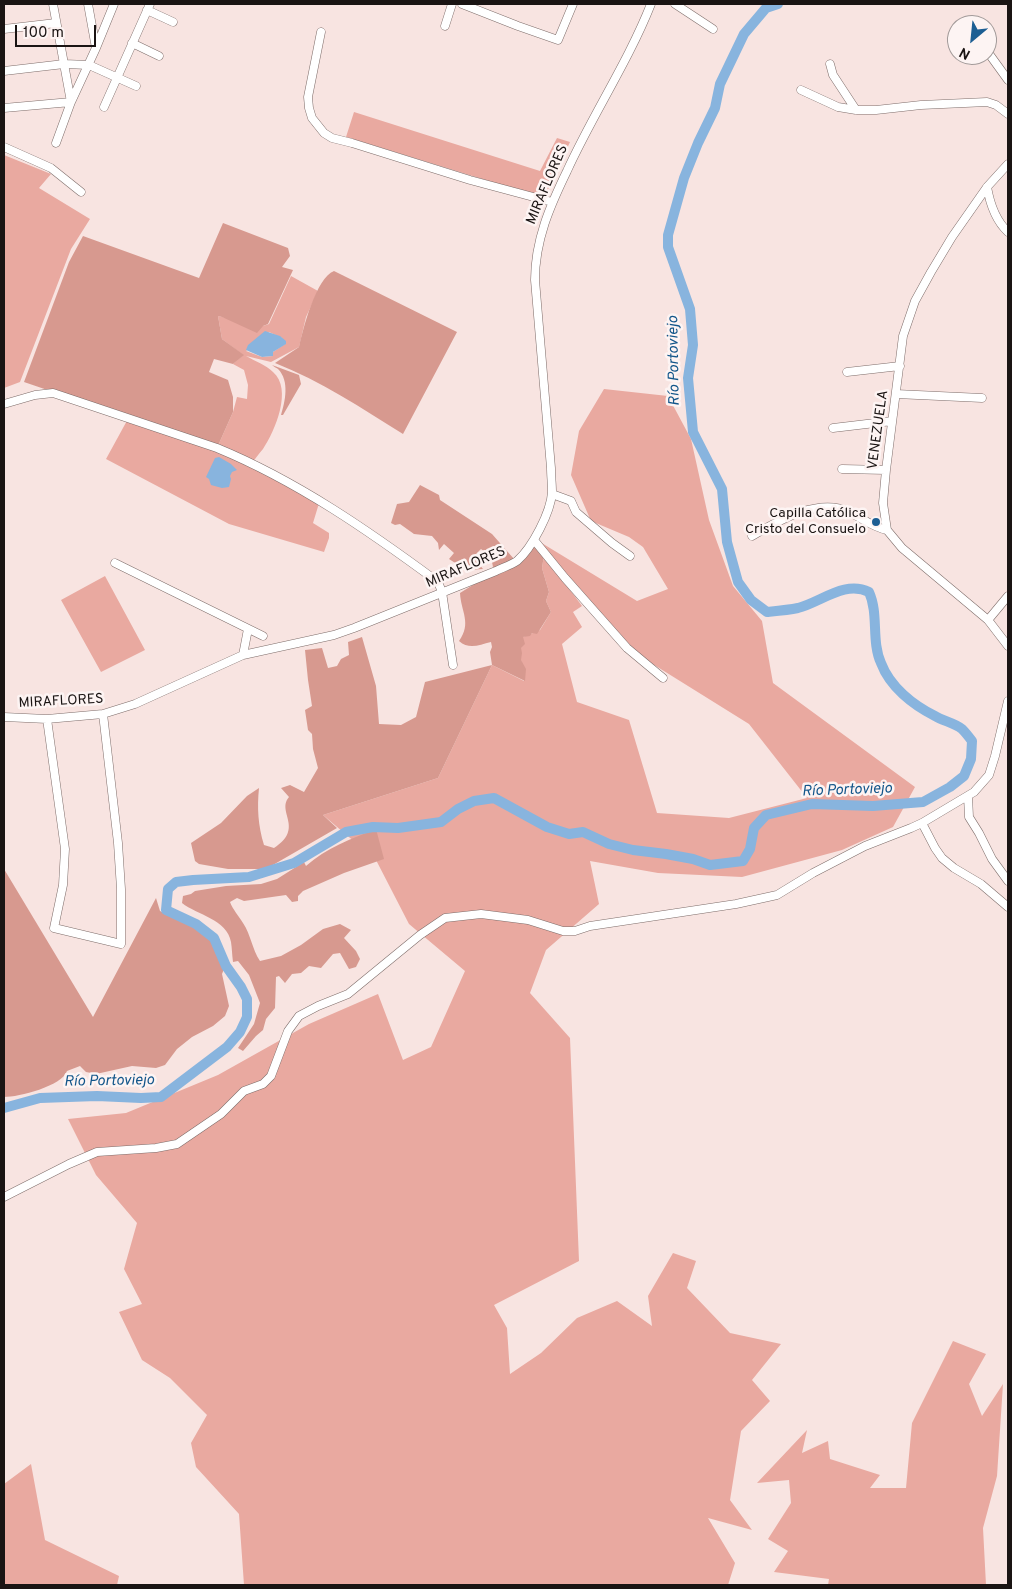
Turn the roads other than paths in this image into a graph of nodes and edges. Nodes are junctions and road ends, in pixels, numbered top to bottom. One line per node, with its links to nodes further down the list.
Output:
1 (53, 4): 11 (street)
2 (88, 4): 17 (street)
3 (114, 4): 17 (street)
4 (452, 4): 12 (street)
5 (462, 4): 6 (street)
6 (573, 4)
7 (651, 4): 38 (street, MIRAFLORES)
8 (676, 4): 13 (street)
9 (148, 7): 10 (street); 16 (street)
10 (173, 22)
11 (56, 23): 14 (street); 19 (street)
12 (445, 26)
13 (713, 29)
14 (4, 30)
15 (321, 32): 38 (street)
16 (132, 44): 18 (street); 24 (street)
17 (96, 48): 22 (street)
18 (159, 56)
19 (64, 64): 22 (street); 23 (street); 28 (street)
20 (830, 64): 31 (street)
21 (997, 64): 25 (street)
22 (89, 65): 24 (street); 28 (street)
23 (4, 71)
24 (116, 78): 26 (street); 29 (street)
25 (1008, 80)
26 (136, 86)
27 (801, 90): 31 (street)
28 (71, 102): 30 (street); 33 (street)
29 (104, 107)
30 (4, 108)
31 (856, 110): 32 (street)
32 (1008, 114)
33 (56, 143)
34 (4, 147): 37 (street)
35 (1008, 164): 36 (street, VENEZUELA)
36 (986, 187): 39 (street); 40 (street, VENEZUELA)
37 (80, 192)
38 (552, 202): 49 (street, MIRAFLORES)
39 (1008, 232)
40 (900, 366): 41 (street); 42 (street, VENEZUELA)
41 (847, 372)
42 (896, 394): 43 (street); 45 (street, VENEZUELA)
43 (982, 398)
44 (4, 404): 55 (street)
45 (892, 421): 46 (street); 48 (street, VENEZUELA)
46 (833, 428)
47 (842, 469): 48 (street)
48 (886, 470): 50 (street, VENEZUELA)
49 (552, 494): 52 (street, MIRAFLORES); 53 (street)
50 (887, 530): 51 (street); 57 (street)
51 (752, 536)
52 (534, 540): 55 (street, MIRAFLORES); 63 (street)
53 (630, 556)
54 (115, 563): 58 (street)
55 (442, 592): 61 (street, MIRAFLORES); 62 (street)
56 (1008, 596): 57 (street)
57 (988, 620): 60 (street)
58 (248, 629): 59 (street); 61 (street)
59 (263, 636)
60 (1008, 646)
61 (243, 655): 65 (street, MIRAFLORES)
62 (453, 665)
63 (663, 678)
64 (1008, 701): 68 (street)
65 (103, 714): 67 (street, MIRAFLORES); 67 (street)
66 (4, 717): 67 (street, MIRAFLORES)
67 (47, 718)
68 (968, 796): 69 (street); 70 (street)
69 (922, 823): 71 (street); 72 (street)
70 (1008, 881)
71 (1008, 907)
72 (4, 1197)

